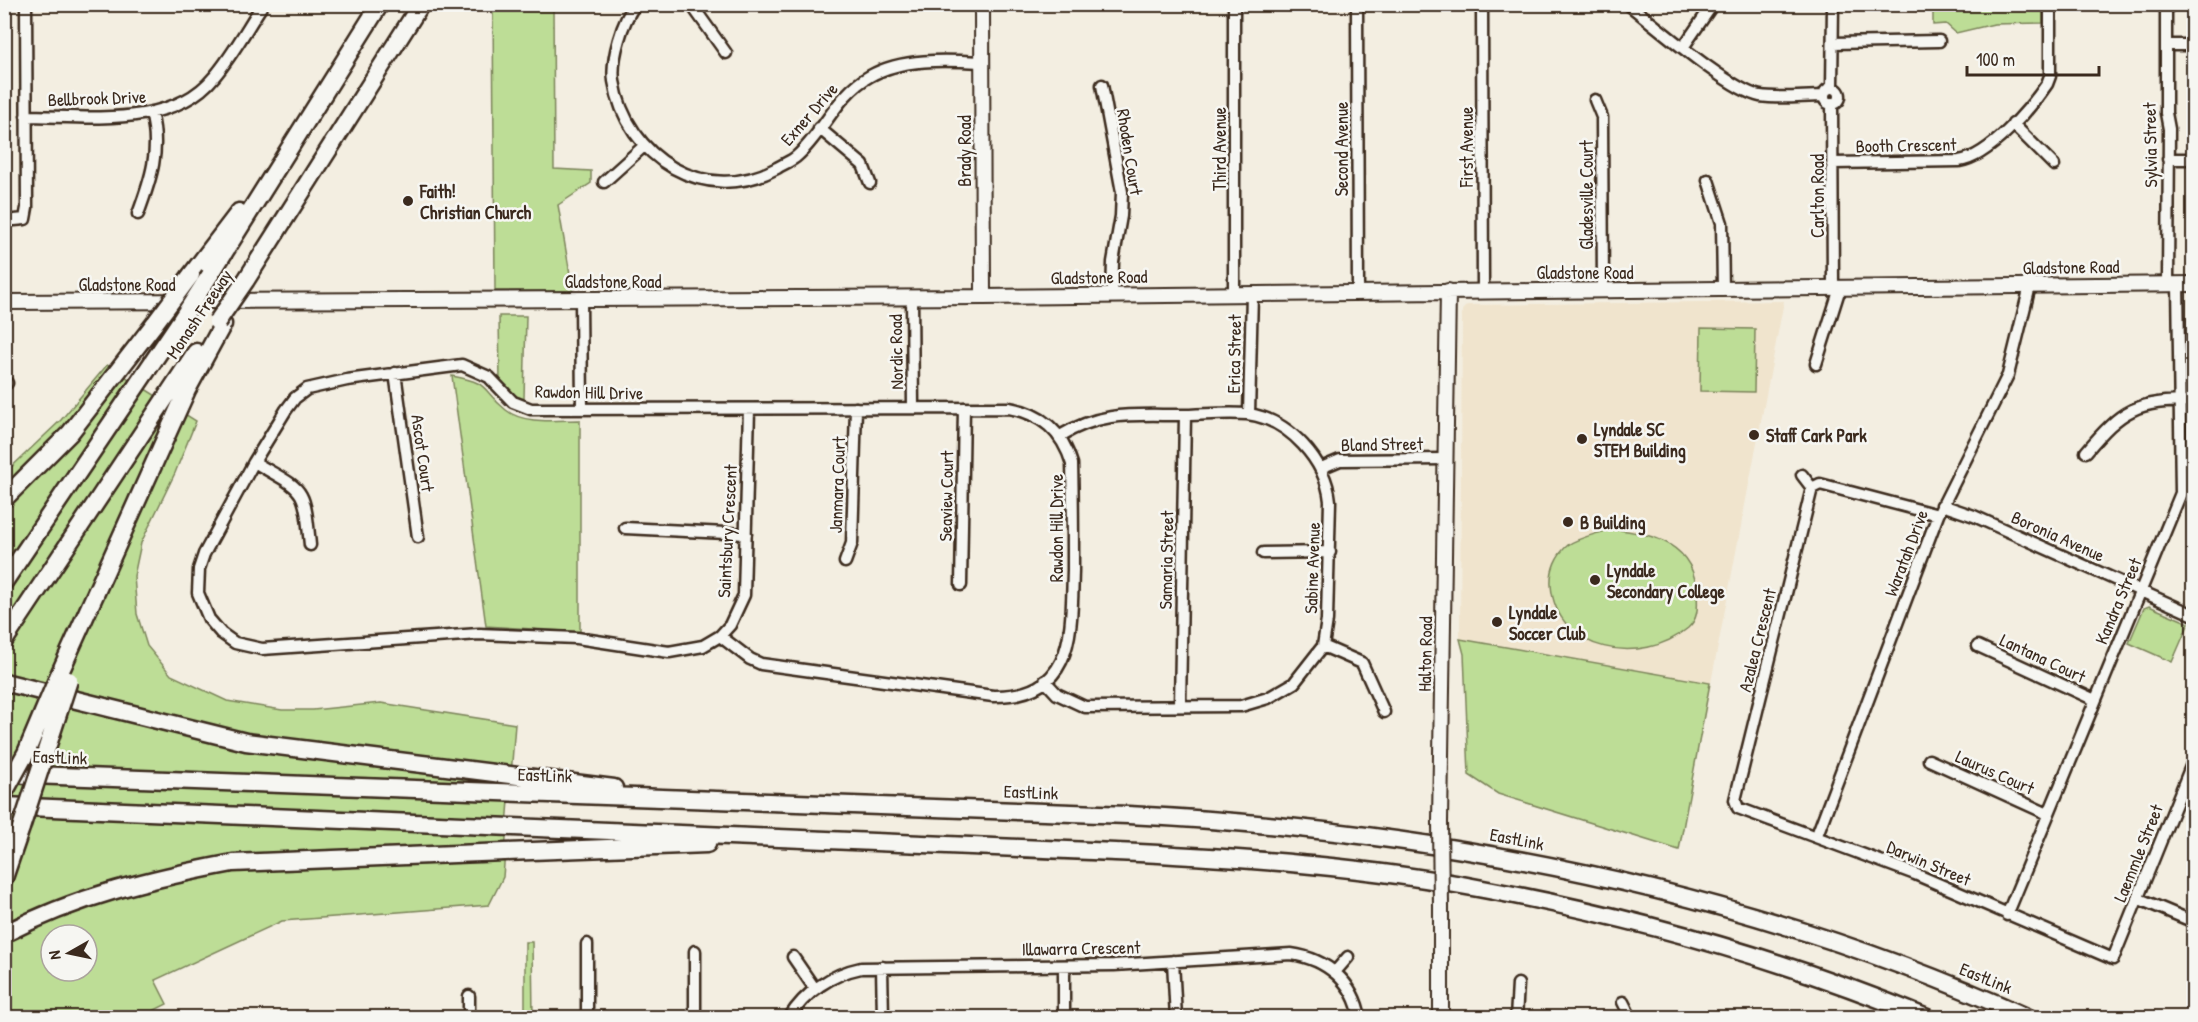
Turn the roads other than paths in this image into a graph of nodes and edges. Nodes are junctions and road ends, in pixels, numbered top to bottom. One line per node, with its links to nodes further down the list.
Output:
1 (26, 4): 27 (street)
2 (263, 4): 26 (street, Bellbrook Drive)
3 (380, 4): 31 (highway, Monash Freeway)
4 (421, 4): 57 (highway, Monash Freeway, bridge)
5 (636, 4): 30 (street, Exner Drive)
6 (691, 4): 21 (street)
7 (982, 4): 22 (main road, Brady Road)
8 (1234, 4): 50 (street, Third Avenue)
9 (1357, 4): 49 (street, Second Avenue)
10 (1482, 4): 46 (street, First Avenue)
11 (1628, 4): 20 (street)
12 (1713, 4): 20 (street)
13 (1833, 4): 17 (street, Carlton Road)
14 (2050, 4): 28 (street, Booth Crescent)
15 (2166, 4): 18 (street, Sylvia Street)
16 (1939, 41): 17 (street)
17 (1833, 43): 24 (street, Carlton Road)
18 (2166, 45): 19 (street); 32 (street, Sylvia Street)
19 (2193, 45)
20 (1684, 46): 24 (street)
21 (726, 53)
22 (981, 62): 29 (street, Exner Drive); 54 (main road, Brady Road)
23 (1102, 85): 52 (street, Rhoden Court)
24 (1829, 96): 34 (street, Carlton Road)
25 (1595, 100): 47 (street, Gladesville Court)
26 (151, 113): 27 (street, Bellbrook Drive); 39 (street)
27 (26, 116): 40 (street)
28 (2013, 124): 34 (street, Booth Crescent); 35 (street)
29 (819, 128): 30 (street, Exner Drive); 38 (street)
30 (644, 146): 37 (street)
31 (289, 147): 76 (highway, bridge); 85 (highway, Monash Freeway, bridge)
32 (2168, 159): 33 (street); 41 (street, Sylvia Street)
33 (2193, 159)
34 (1833, 163): 44 (street, Carlton Road)
35 (2054, 165)
36 (1708, 180): 45 (street)
37 (604, 182)
38 (870, 183)
39 (138, 213)
40 (4, 221)
41 (2173, 284): 42 (main road, Gladstone Road); 43 (main road, Gladstone Road); 60 (street, Kandra Street)
42 (2193, 284)
43 (2030, 286): 44 (main road, Gladstone Road); 77 (street, Waratah Drive)
44 (1836, 288): 45 (main road, Gladstone Road); 58 (street, Carlton Road)
45 (1723, 289): 47 (main road, Gladstone Road)
46 (1483, 290): 47 (main road, Gladstone Road); 48 (main road, Gladstone Road)
47 (1603, 290)
48 (1448, 291): 49 (main road, Gladstone Road); 71 (main road, Halton Road)
49 (1358, 293): 51 (main road, Gladstone Road)
50 (1234, 294): 51 (main road, Gladstone Road); 52 (main road, Gladstone Road)
51 (1252, 294): 67 (street, Erica Street)
52 (1112, 295): 54 (main road, Gladstone Road)
53 (912, 297): 54 (main road, Gladstone Road); 55 (main road, Gladstone Road); 62 (street, Nordic Road)
54 (983, 297)
55 (580, 299): 56 (main road, Gladstone Road); 65 (street)
56 (4, 302)
57 (220, 323): 90 (highway, Monash Freeway); 94 (highway)
58 (1816, 364)
59 (395, 373): 65 (street, Rawdon Hill Drive); 72 (street, Rawdon Hill Drive); 80 (street, Ascot Court)
60 (2179, 401): 61 (street); 70 (street); 87 (street, Kandra Street)
61 (2193, 401)
62 (913, 407): 63 (street, Rawdon Hill Drive); 64 (street, Rawdon Hill Drive)
63 (856, 408): 66 (street, Rawdon Hill Drive); 84 (street, Janmara Court)
64 (964, 408): 69 (street, Rawdon Hill Drive); 86 (street, Seaview Court)
65 (582, 409): 66 (street, Rawdon Hill Drive)
66 (749, 409): 79 (street, Saintsbury Crescent)
67 (1250, 414): 68 (street, Sabine Avenue); 73 (street, Sabine Avenue)
68 (1185, 415): 69 (street, Sabine Avenue); 98 (street, Samaria Street)
69 (1060, 436): 95 (street, Rawdon Hill Drive)
70 (2085, 452)
71 (1446, 459): 73 (street, Bland Street); 136 (main road, Halton Road, bridge)
72 (254, 462): 81 (street); 91 (street, Rawdon Hill Drive)
73 (1321, 468): 82 (street, Sabine Avenue)
74 (1802, 474): 75 (street)
75 (1812, 488): 77 (street); 105 (street, Azalea Crescent)
76 (4, 500)
77 (1941, 506): 87 (street, Boronia Avenue); 108 (street, Waratah Drive)
78 (626, 528): 79 (street)
79 (746, 534): 89 (street, Saintsbury Crescent)
80 (418, 537)
81 (310, 545)
82 (1330, 552): 83 (street); 92 (street, Sabine Avenue)
83 (1263, 553)
84 (845, 562)
85 (4, 582)
86 (960, 585)
87 (2140, 591): 88 (street, Boronia Avenue); 97 (street, Kandra Street)
88 (2193, 615)
89 (720, 636): 91 (street, Saintsbury Crescent); 95 (street, Rawdon Hill Drive)
90 (4, 641)
91 (710, 643)
92 (1323, 646): 98 (street); 99 (street)
93 (1978, 646): 97 (street, Lantana Court)
94 (64, 678): 103 (highway, bridge); 110 (highway, bridge)
95 (1045, 681): 98 (street)
96 (4, 682): 104 (highway)
97 (2095, 700): 107 (street, Kandra Street)
98 (1180, 706)
99 (1384, 712)
100 (2193, 759): 111 (street, Laemmle Street)
101 (1929, 760): 107 (street, Laurus Court)
102 (4, 774): 104 (highway, EastLink)
103 (4, 793)
104 (722, 800): 140 (highway, EastLink)
105 (1735, 800): 108 (street, Darwin Street)
106 (4, 806): 109 (highway)
107 (2048, 814): 112 (street, Kandra Street)
108 (1817, 835): 112 (street, Darwin Street)
109 (792, 839): 114 (highway); 139 (highway)
110 (4, 878)
111 (2137, 898): 113 (street); 119 (street, Laemmle Street)
112 (2007, 915): 119 (street, Darwin Street)
113 (2193, 921)
114 (4, 934)
115 (587, 944): 129 (street)
116 (695, 951): 130 (street)
117 (793, 957): 125 (street)
118 (1348, 957): 123 (street)
119 (2113, 959)
120 (1173, 961): 121 (street, Illawarra Crescent); 123 (street, Illawarra Crescent); 134 (street)
121 (1064, 966): 122 (street, Illawarra Crescent); 133 (street)
122 (882, 967): 125 (street, Illawarra Crescent); 132 (street)
123 (1335, 972): 135 (street, Illawarra Crescent)
124 (1518, 984): 137 (street)
125 (815, 989): 131 (street, Illawarra Crescent)
126 (469, 996): 128 (street)
127 (1623, 1002): 138 (street)
128 (469, 1017)
129 (587, 1017)
130 (694, 1017)
131 (789, 1017)
132 (883, 1017)
133 (1064, 1017)
134 (1176, 1017)
135 (1360, 1017)
136 (1441, 1017)
137 (1516, 1017)
138 (1631, 1017)
139 (1927, 1017)
140 (2029, 1017)

